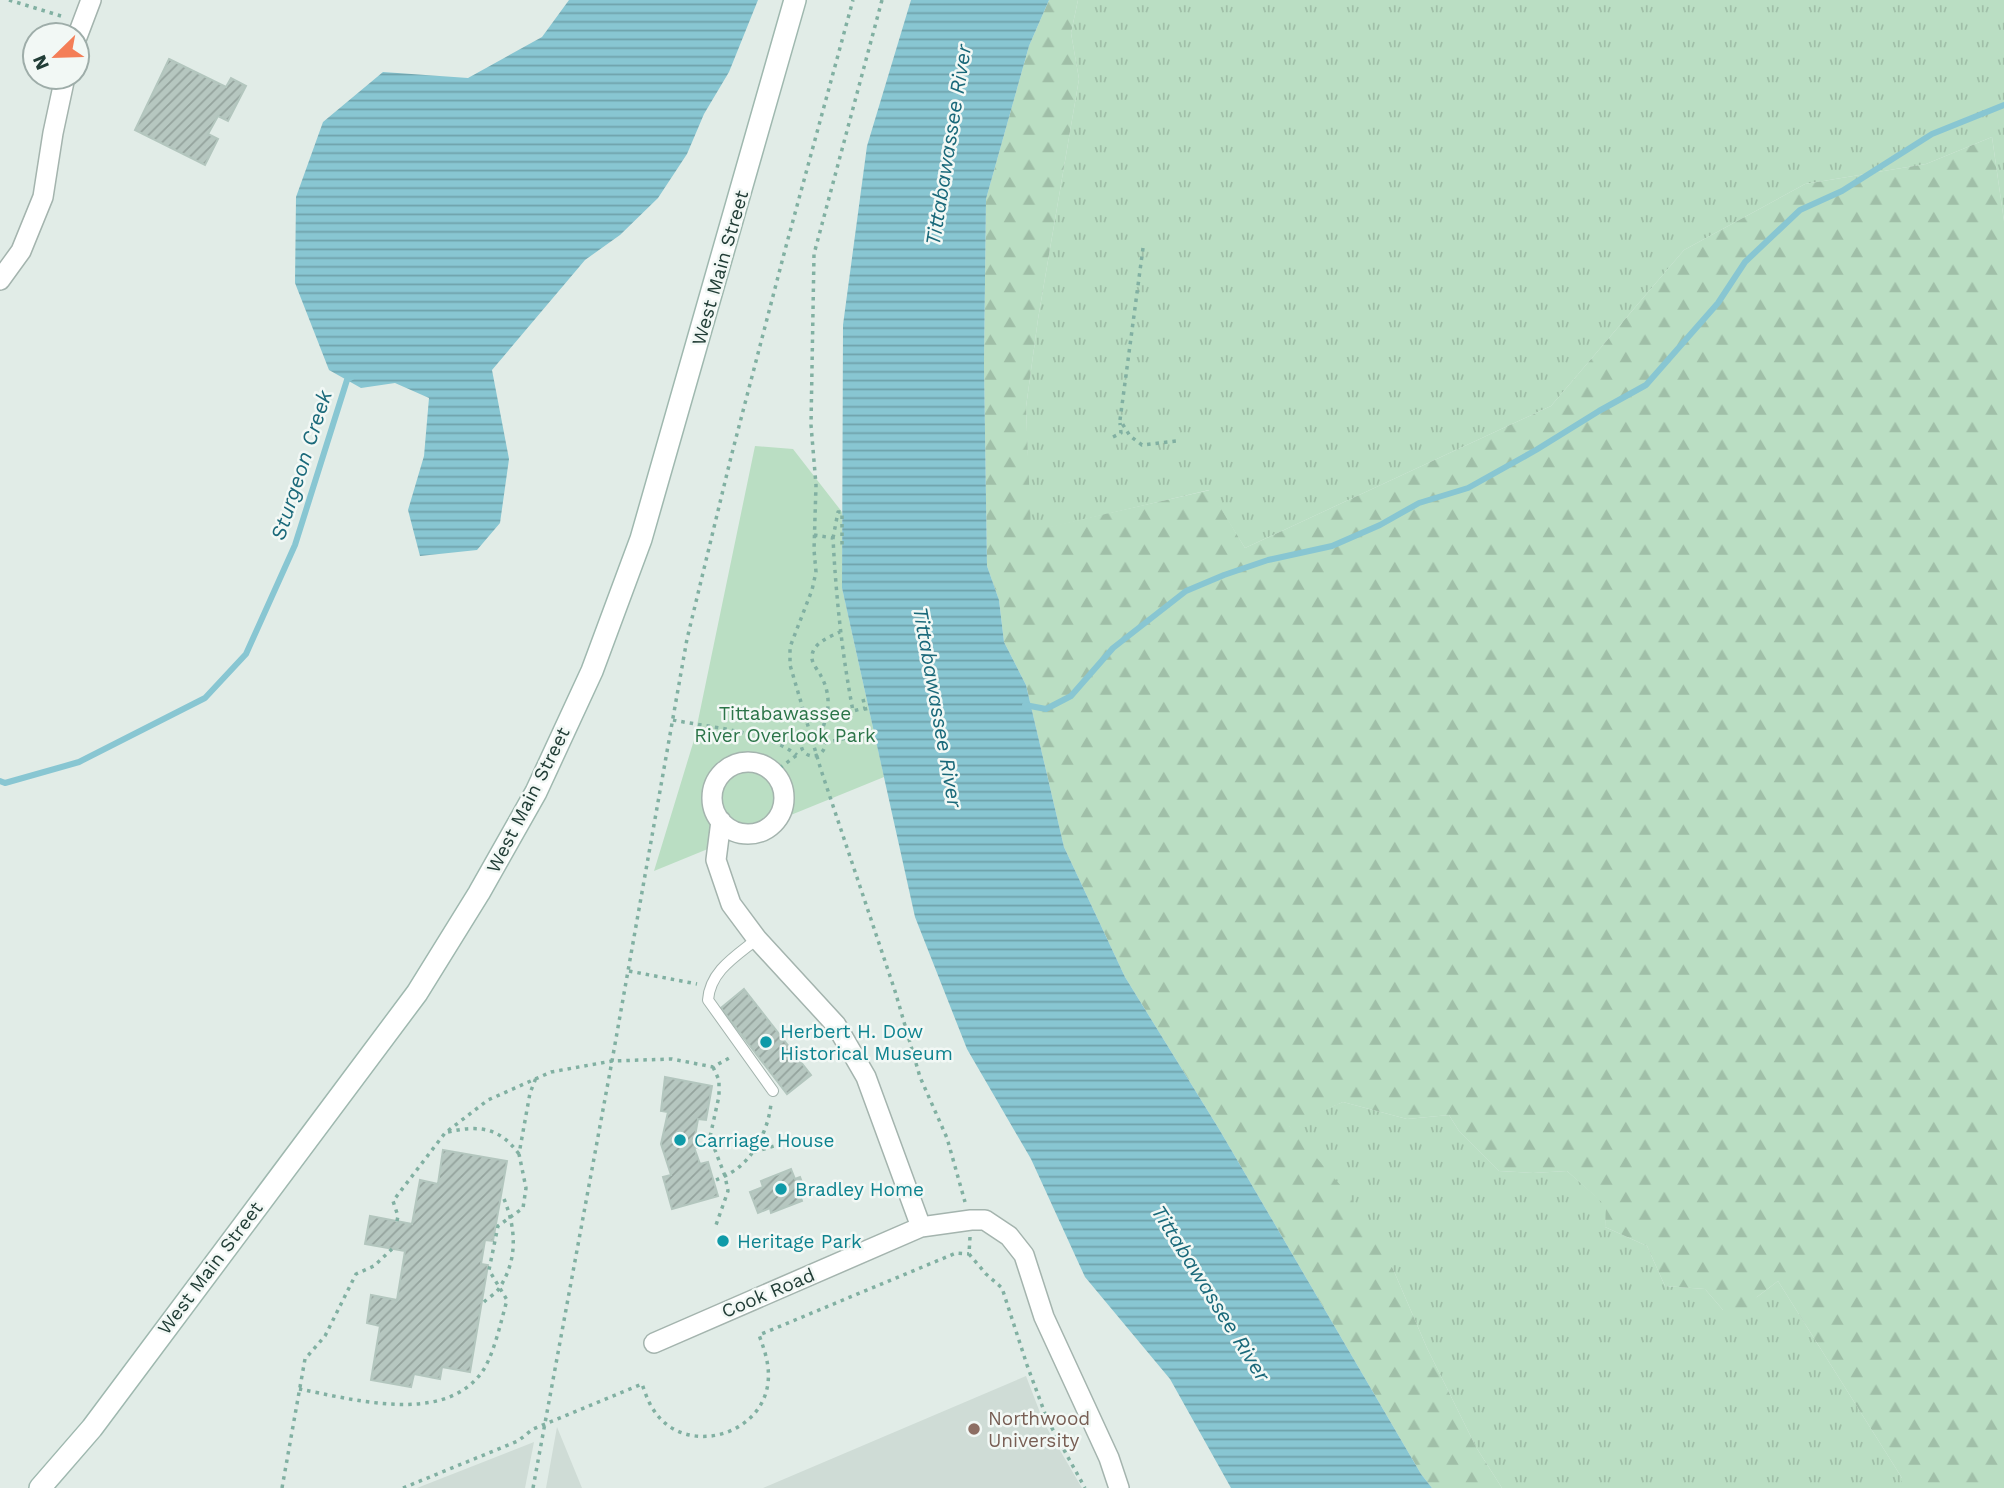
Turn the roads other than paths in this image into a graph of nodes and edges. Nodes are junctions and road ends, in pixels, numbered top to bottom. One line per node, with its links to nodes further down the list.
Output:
1 (91, 0): 3 (street)
2 (796, 0): 11 (street, West Main Street)
3 (83, 21)
4 (62, 91): 5 (street)
5 (0, 280)
6 (721, 821): 6 (street); 7 (street)
7 (757, 939): 8 (lane); 9 (street)
8 (773, 1091)
9 (920, 1227): 10 (street, Cook Road); 12 (street, Cook Road)
10 (654, 1343)
11 (44, 1486)
12 (1119, 1488)

